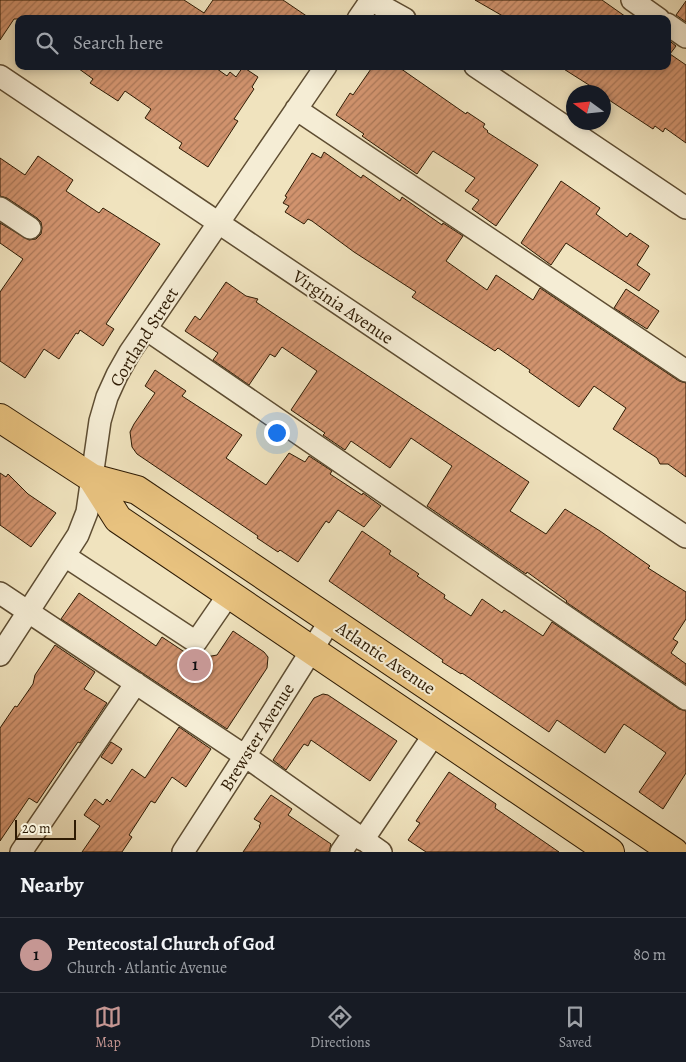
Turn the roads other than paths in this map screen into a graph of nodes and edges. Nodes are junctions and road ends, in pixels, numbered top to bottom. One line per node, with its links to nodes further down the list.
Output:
1 (371, 0): 3 (street); 4 (street)
2 (632, 0): 5 (street)
3 (361, 15)
4 (398, 15)
5 (653, 15)
6 (671, 27): 7 (street)
7 (686, 37)
8 (323, 70): 11 (street, Cortland Street)
9 (481, 70): 13 (street)
10 (0, 76): 14 (street, Virginia Avenue)
11 (296, 109): 14 (street, Cortland Street); 17 (street)
12 (0, 208): 15 (street)
13 (686, 208)
14 (218, 223): 16 (street, Cortland Street); 20 (street, Virginia Avenue)
15 (30, 228)
16 (146, 329): 19 (street, Cortland Street); 29 (street)
17 (686, 372)
18 (0, 418): 19 (main road, Atlantic Avenue)
19 (92, 478): 21 (street, Cortland Street); 23 (main road, Atlantic Avenue); 25 (main road, Atlantic Avenue)
20 (686, 537)
21 (65, 556): 23 (street); 24 (street, Cortland Street)
22 (0, 593): 24 (street)
23 (229, 594): 26 (main road, Atlantic Avenue)
24 (29, 612): 27 (street, Cortland Street); 28 (street)
25 (330, 621): 26 (street, Brewster Avenue); 38 (main road, Atlantic Avenue)
26 (311, 650): 30 (main road, Atlantic Avenue); 31 (street, Brewster Avenue)
27 (0, 655)
28 (136, 683): 31 (street); 33 (street)
29 (686, 699)
30 (435, 733): 32 (street); 37 (main road, Atlantic Avenue)
31 (246, 756): 32 (street); 34 (street, Brewster Avenue)
32 (358, 837): 35 (street); 36 (street)
33 (21, 852)
34 (183, 852)
35 (341, 852)
36 (381, 852)
37 (610, 852)
38 (674, 852)

